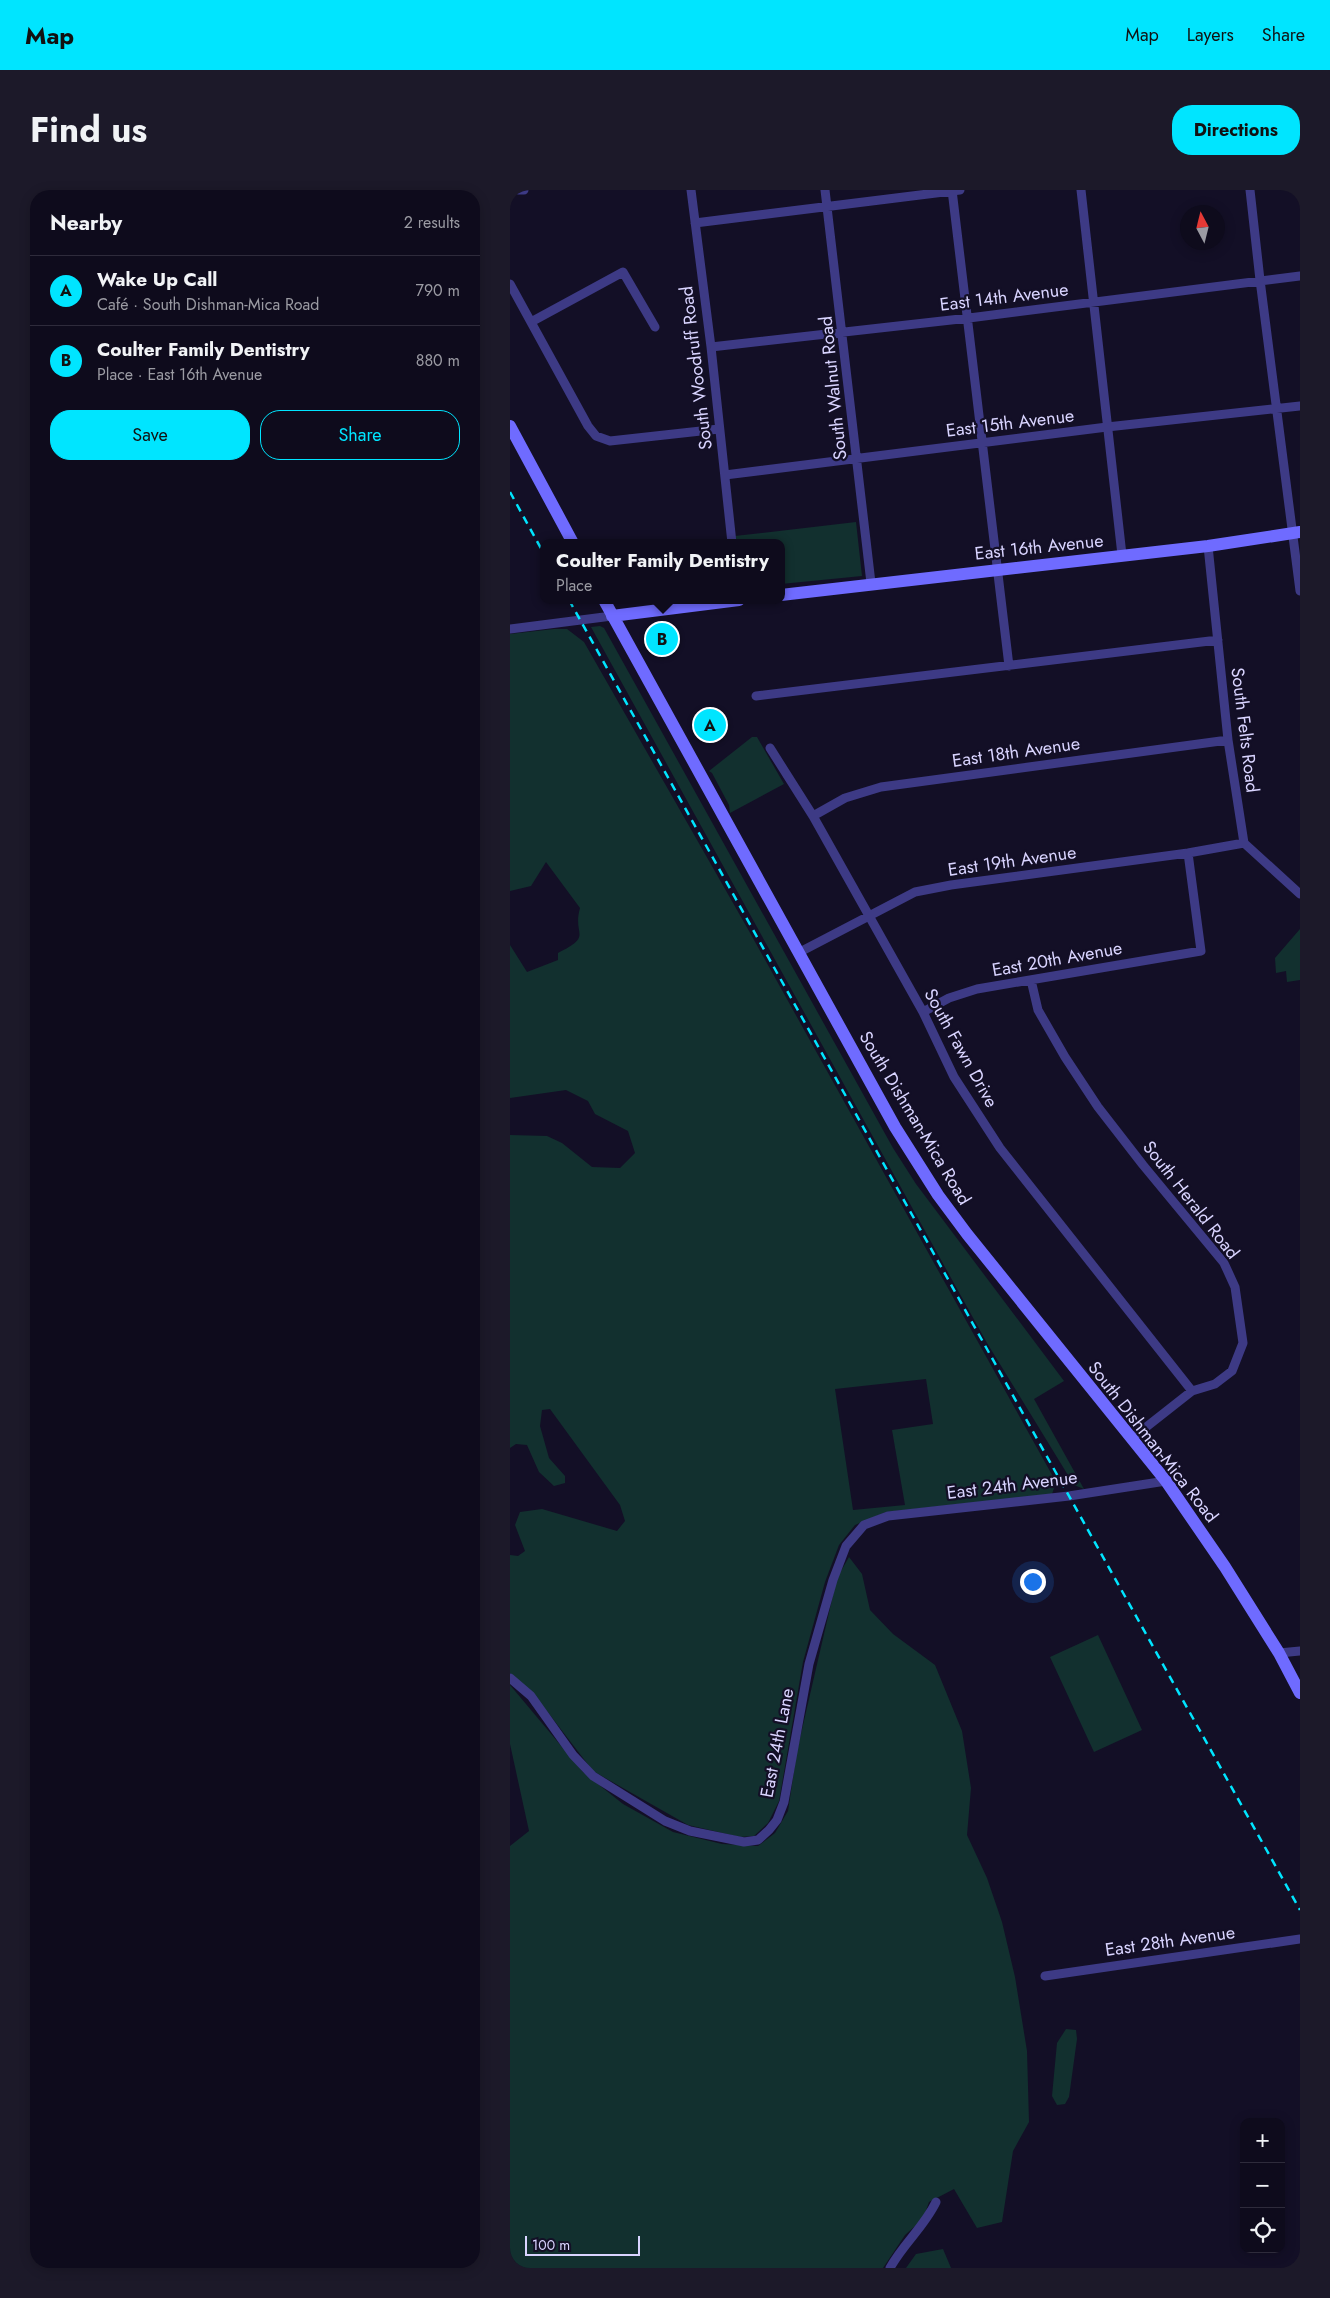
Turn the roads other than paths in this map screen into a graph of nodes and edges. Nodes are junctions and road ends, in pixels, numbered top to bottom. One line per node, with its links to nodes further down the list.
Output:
1 (510, 190): 2 (street)
2 (524, 190)
3 (691, 190): 9 (street, South Woodruff Road)
4 (826, 190): 8 (street, South Walnut Road)
5 (955, 190): 8 (street); 14 (street)
6 (1080, 190): 13 (street)
7 (1250, 190): 11 (street)
8 (827, 206): 9 (street); 17 (street, South Walnut Road)
9 (695, 223): 18 (street, South Woodruff Road)
10 (1300, 276): 11 (street, East 14th Avenue)
11 (1260, 280): 13 (street, East 14th Avenue); 20 (street)
12 (510, 284): 15 (street)
13 (1094, 302): 14 (street, East 14th Avenue); 22 (street)
14 (969, 318): 17 (street, East 14th Avenue); 24 (street)
15 (531, 322): 16 (street); 23 (street)
16 (655, 328)
17 (843, 332): 18 (street, East 14th Avenue); 25 (street, South Walnut Road)
18 (711, 347): 23 (street, South Woodruff Road)
19 (1300, 406): 20 (street, East 15th Avenue)
20 (1278, 408): 22 (street, East 15th Avenue); 27 (street)
21 (510, 426): 28 (main road)
22 (1108, 427): 24 (street, East 15th Avenue); 31 (street)
23 (719, 428): 26 (street, South Woodruff Road)
24 (982, 443): 25 (street, East 15th Avenue); 32 (street)
25 (857, 458): 26 (street, East 15th Avenue); 33 (street, South Walnut Road)
26 (725, 475): 29 (street, South Woodruff Road)
27 (1296, 532): 30 (main road, East 16th Avenue); 34 (street)
28 (571, 539)
29 (732, 539)
30 (1208, 546): 31 (main road, East 16th Avenue); 40 (street, South Felts Road)
31 (1122, 555): 32 (main road, East 16th Avenue)
32 (999, 568): 33 (main road, East 16th Avenue); 41 (street)
33 (872, 583): 35 (main road, East 16th Avenue)
34 (1300, 591)
35 (785, 594)
36 (606, 604): 38 (main road, South Dishman-Mica Road)
37 (707, 604): 38 (main road)
38 (612, 616): 39 (street); 50 (main road, South Dishman-Mica Road)
39 (510, 629)
40 (1218, 640): 41 (street); 43 (street, South Felts Road)
41 (1009, 666): 42 (street)
42 (756, 696)
43 (1228, 740): 45 (street, East 18th Avenue); 46 (street, South Felts Road)
44 (770, 748): 45 (street, South Fawn Drive)
45 (813, 816): 49 (street, South Fawn Drive)
46 (1244, 843): 47 (street, East 19th Avenue); 48 (street)
47 (1188, 853): 49 (street, East 19th Avenue); 51 (street, East 20th Avenue)
48 (1300, 894)
49 (867, 916): 50 (street, East 19th Avenue); 52 (street, South Fawn Drive)
50 (798, 953): 54 (main road, South Dishman-Mica Road)
51 (1031, 980): 52 (street, East 20th Avenue); 53 (street, South Herald Road)
52 (923, 1012): 53 (street, South Fawn Drive)
53 (1192, 1391): 54 (street, South Herald Road)
54 (1131, 1439): 55 (main road, South Dishman-Mica Road)
55 (1166, 1481): 56 (street, East 24th Avenue); 58 (main road, South Dishman-Mica Road)
56 (864, 1526): 59 (street, East 24th Lane)
57 (1300, 1651): 58 (street)
58 (1279, 1653): 60 (main road, South Dishman-Mica Road)
59 (510, 1678)
60 (1300, 1693)
61 (1300, 1939): 62 (street, East 28th Avenue)
62 (1044, 1976)
63 (936, 2202): 64 (street)
64 (890, 2268)

